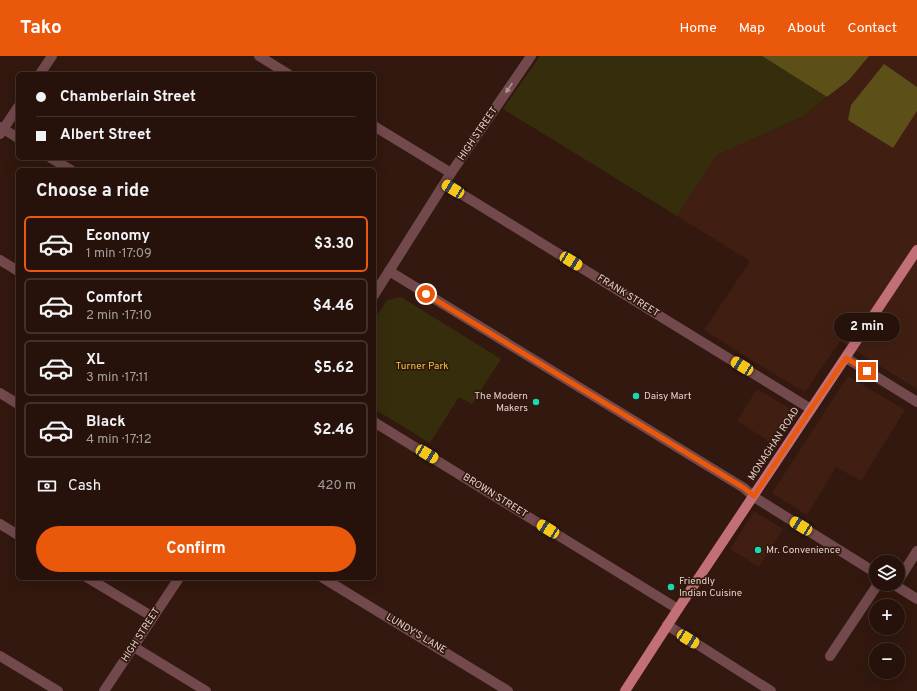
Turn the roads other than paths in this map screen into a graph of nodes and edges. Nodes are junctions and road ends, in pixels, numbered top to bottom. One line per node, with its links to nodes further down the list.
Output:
1 (52, 56): 4 (street)
2 (259, 56): 5 (street)
3 (527, 57): 12 (street, HIGH STREET, one-way to 12)
4 (41, 72)
5 (285, 72)
6 (16, 110): 8 (street)
7 (376, 127): 12 (street)
8 (1, 130): 9 (street)
9 (16, 137)
10 (54, 160): 11 (street)
11 (68, 168)
12 (451, 174): 13 (street, HIGH STREET)
13 (444, 184): 17 (street, HIGH STREET); 23 (street, FRANK STREET)
14 (917, 250): 19 (main road, MONAGHAN ROAD)
15 (0, 260): 16 (street)
16 (16, 270)
17 (389, 271): 18 (street, HIGH STREET); 25 (street)
18 (376, 292)
19 (846, 358): 21 (street); 23 (main road, MONAGHAN ROAD)
20 (0, 393): 22 (street)
21 (917, 402)
22 (16, 403)
23 (811, 409): 25 (main road, MONAGHAN ROAD)
24 (376, 423): 37 (street, BROWN STREET)
25 (754, 496): 29 (street); 37 (main road, MONAGHAN ROAD)
26 (0, 524): 27 (street)
27 (16, 534)
28 (917, 551): 30 (street)
29 (869, 569)
30 (905, 570)
31 (91, 580): 38 (street)
32 (177, 580): 38 (street, HIGH STREET)
33 (326, 580): 43 (street, LUNDY'S LANE)
34 (905, 590): 36 (street)
35 (873, 591): 42 (street)
36 (917, 599)
37 (678, 609): 39 (main road, MONAGHAN ROAD)
38 (153, 617): 40 (street, HIGH STREET)
39 (667, 625): 48 (main road, MONAGHAN ROAD); 49 (street)
40 (134, 647): 45 (street, HIGH STREET); 46 (street)
41 (0, 656): 44 (street)
42 (830, 656)
43 (493, 687): 47 (street, LUNDY'S LANE)
44 (58, 691)
45 (104, 691)
46 (206, 691)
47 (508, 691)
48 (625, 691)
49 (771, 691)

